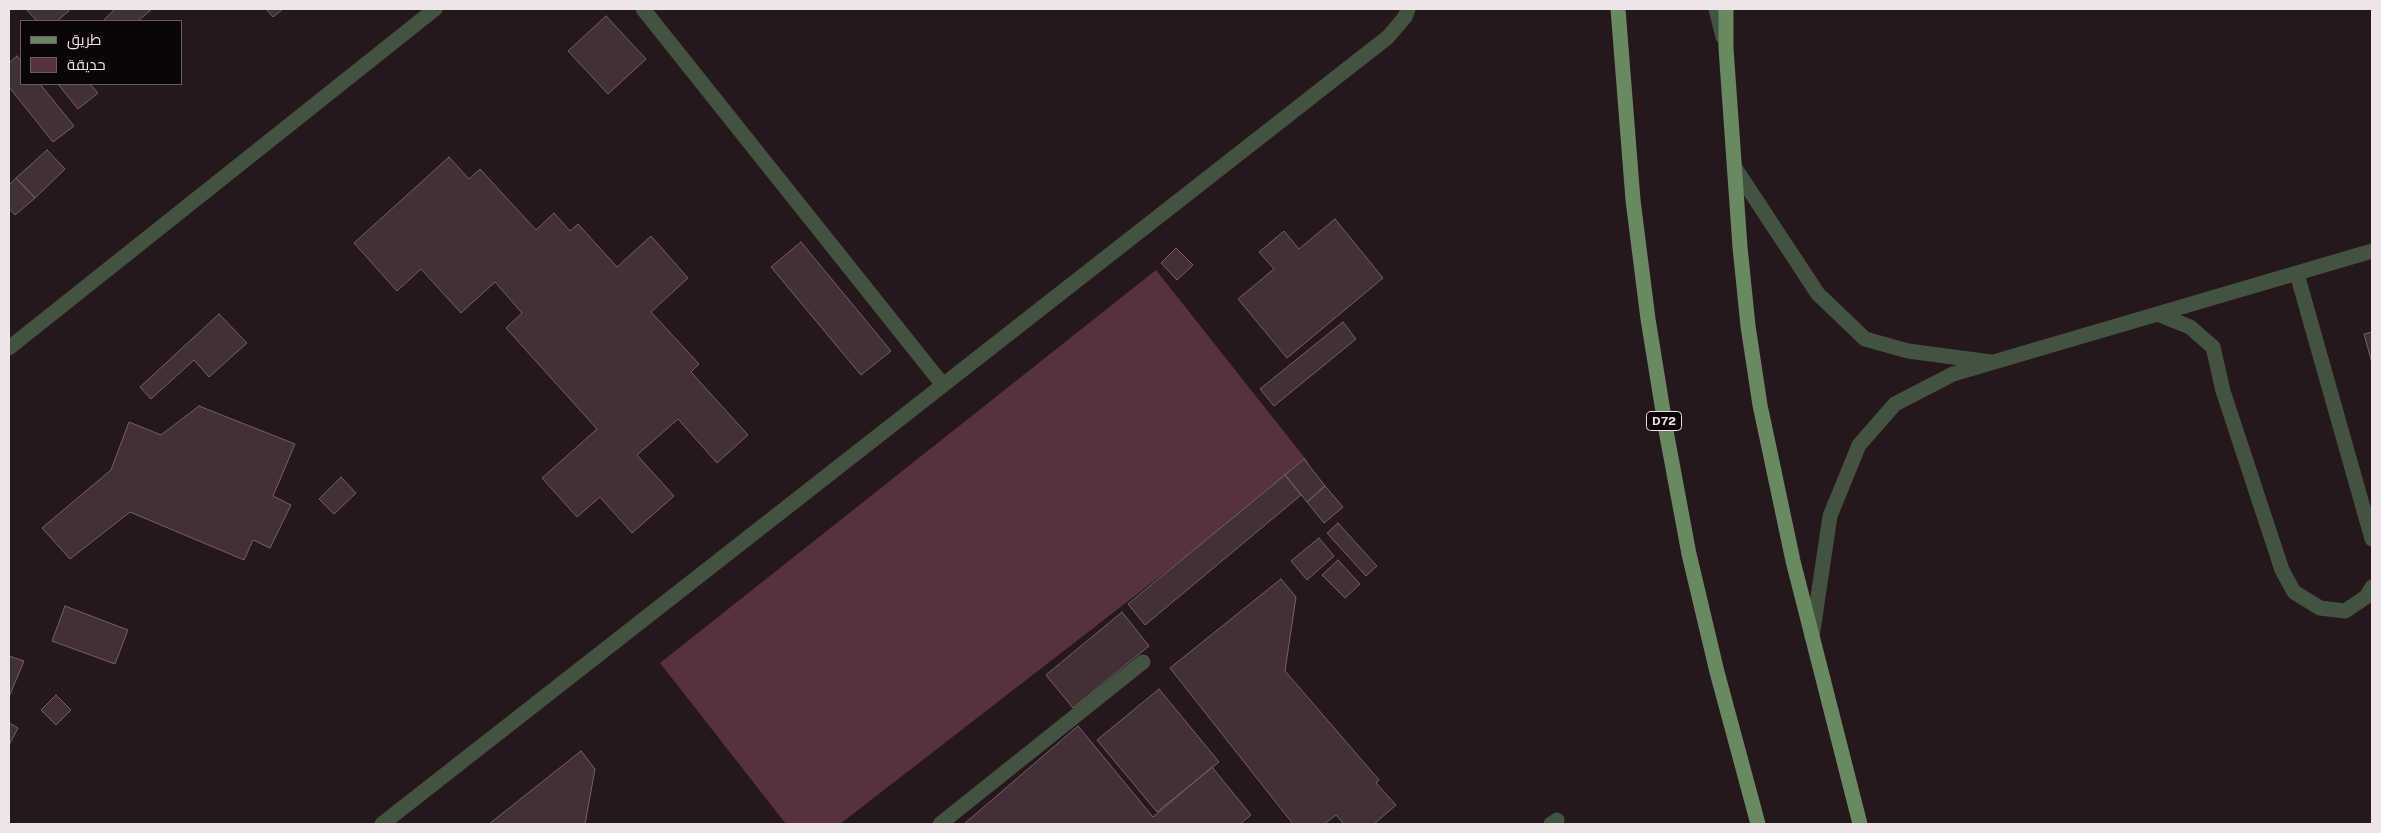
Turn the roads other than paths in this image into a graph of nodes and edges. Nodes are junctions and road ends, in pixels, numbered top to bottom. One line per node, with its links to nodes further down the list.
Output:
1 (435, 9): 12 (street)
2 (643, 9): 14 (street)
3 (1408, 9): 14 (street)
4 (1618, 9): 21 (main road, D72)
5 (1716, 9): 7 (street)
6 (1726, 9): 7 (main road)
7 (1726, 48): 8 (main road)
8 (1735, 168): 13 (street); 17 (main road)
9 (2372, 251): 10 (street)
10 (2297, 274): 11 (street); 15 (street)
11 (2160, 315): 13 (street); 16 (street)
12 (9, 348)
13 (1995, 363): 17 (street)
14 (943, 385): 19 (street)
15 (2372, 539)
16 (2372, 587)
17 (1812, 638): 22 (main road)
18 (1143, 662): 20 (street)
19 (382, 824)
20 (940, 824)
21 (1758, 824)
22 (1860, 824)

